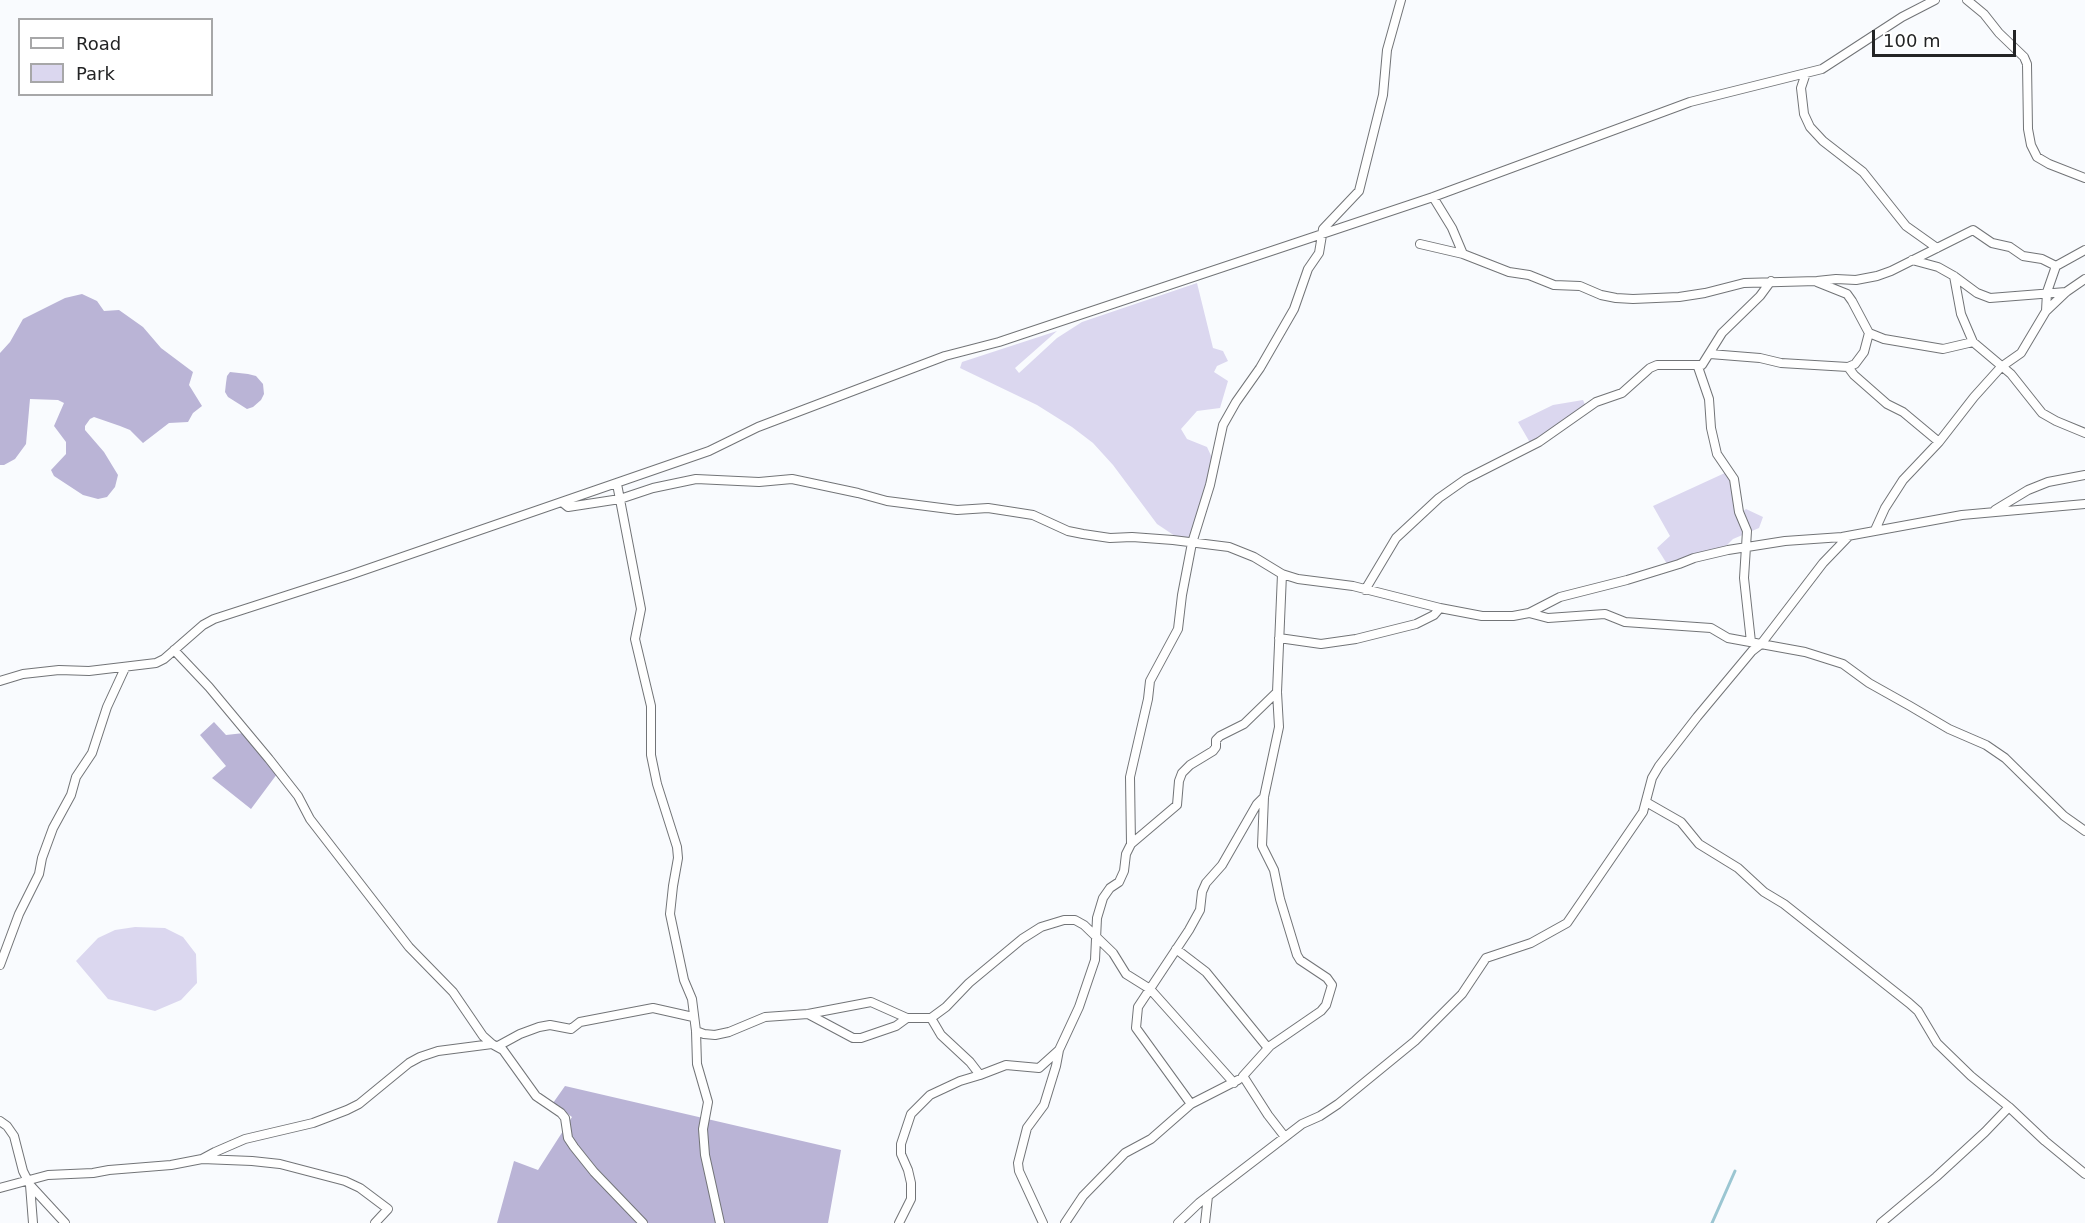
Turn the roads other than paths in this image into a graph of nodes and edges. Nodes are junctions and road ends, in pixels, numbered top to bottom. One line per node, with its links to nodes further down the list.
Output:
1 (1401, 0): 7 (street)
2 (1935, 0): 4 (street)
3 (1967, 0): 5 (street)
4 (1806, 73): 6 (street); 9 (street)
5 (2085, 178)
6 (1433, 197): 7 (street); 11 (street)
7 (1322, 233): 30 (street); 37 (street)
8 (1420, 244): 11 (street)
9 (1937, 248): 12 (street); 13 (street)
10 (2085, 250): 13 (street)
11 (1462, 254): 16 (street)
12 (1912, 260): 14 (street); 17 (street)
13 (2056, 266): 18 (street)
14 (1954, 276): 18 (street); 22 (street)
15 (2085, 279): 19 (street)
16 (1771, 282): 17 (street); 23 (street)
17 (1817, 282): 21 (street)
18 (2047, 292): 19 (street); 20 (street)
19 (2066, 292): 20 (street)
20 (2046, 311): 26 (street)
21 (1869, 333): 22 (street); 25 (street)
22 (1973, 342): 26 (street)
23 (1710, 354): 24 (street); 25 (street)
24 (1698, 367): 38 (street); 40 (street)
25 (1848, 367): 28 (street)
26 (2001, 367): 27 (street); 28 (street)
27 (2085, 433)
28 (1939, 442): 35 (street)
29 (2085, 475): 34 (street)
30 (617, 484): 31 (street); 32 (street)
31 (620, 499): 32 (street); 37 (street); 59 (street)
32 (563, 503): 46 (street)
33 (2085, 504): 34 (street)
34 (1992, 512): 35 (street)
35 (1875, 530): 36 (street)
36 (1852, 534): 38 (street); 45 (street)
37 (1192, 543): 39 (street); 53 (street)
38 (1747, 547): 42 (street); 44 (street)
39 (1282, 574): 40 (street); 43 (street)
40 (1365, 590): 41 (street)
41 (1440, 608): 42 (street); 43 (street)
42 (1529, 613): 44 (street)
43 (1279, 638): 49 (street)
44 (1751, 642): 45 (street)
45 (1761, 644): 51 (street); 52 (street)
46 (174, 650): 47 (street); 63 (street)
47 (125, 668): 48 (street); 56 (street)
48 (0, 681)
49 (1277, 692): 50 (street); 53 (street)
50 (1264, 797): 55 (street); 64 (street)
51 (1646, 802): 70 (street); 72 (street)
52 (2085, 831)
53 (1131, 844): 54 (street)
54 (1097, 938): 57 (street); 61 (street); 65 (street)
55 (1176, 949): 57 (street); 64 (street)
56 (0, 964)
57 (1150, 989): 68 (street); 69 (street)
58 (808, 1014): 60 (street); 60 (street); 62 (street)
59 (693, 1017): 62 (street); 63 (street)
60 (907, 1018): 61 (street)
61 (931, 1018): 66 (street)
62 (696, 1031): 82 (street)
63 (495, 1045): 73 (street); 81 (street)
64 (1268, 1048): 67 (street)
65 (1059, 1050): 66 (street); 84 (street)
66 (980, 1076): 83 (street)
67 (1243, 1076): 68 (street); 72 (street)
68 (1234, 1083): 69 (street)
69 (1191, 1104): 85 (street)
70 (2009, 1107): 74 (street); 88 (street)
71 (0, 1121): 75 (street)
72 (1285, 1137): 77 (street)
73 (202, 1159): 75 (street); 80 (street)
74 (2085, 1174)
75 (28, 1183): 76 (street); 78 (street); 79 (street)
76 (0, 1188)
77 (1208, 1196): 86 (street); 87 (street)
78 (33, 1223)
79 (65, 1223)
80 (375, 1223)
81 (643, 1223)
82 (720, 1223)
83 (899, 1223)
84 (1043, 1223)
85 (1065, 1223)
86 (1178, 1223)
87 (1205, 1223)
88 (1881, 1223)

